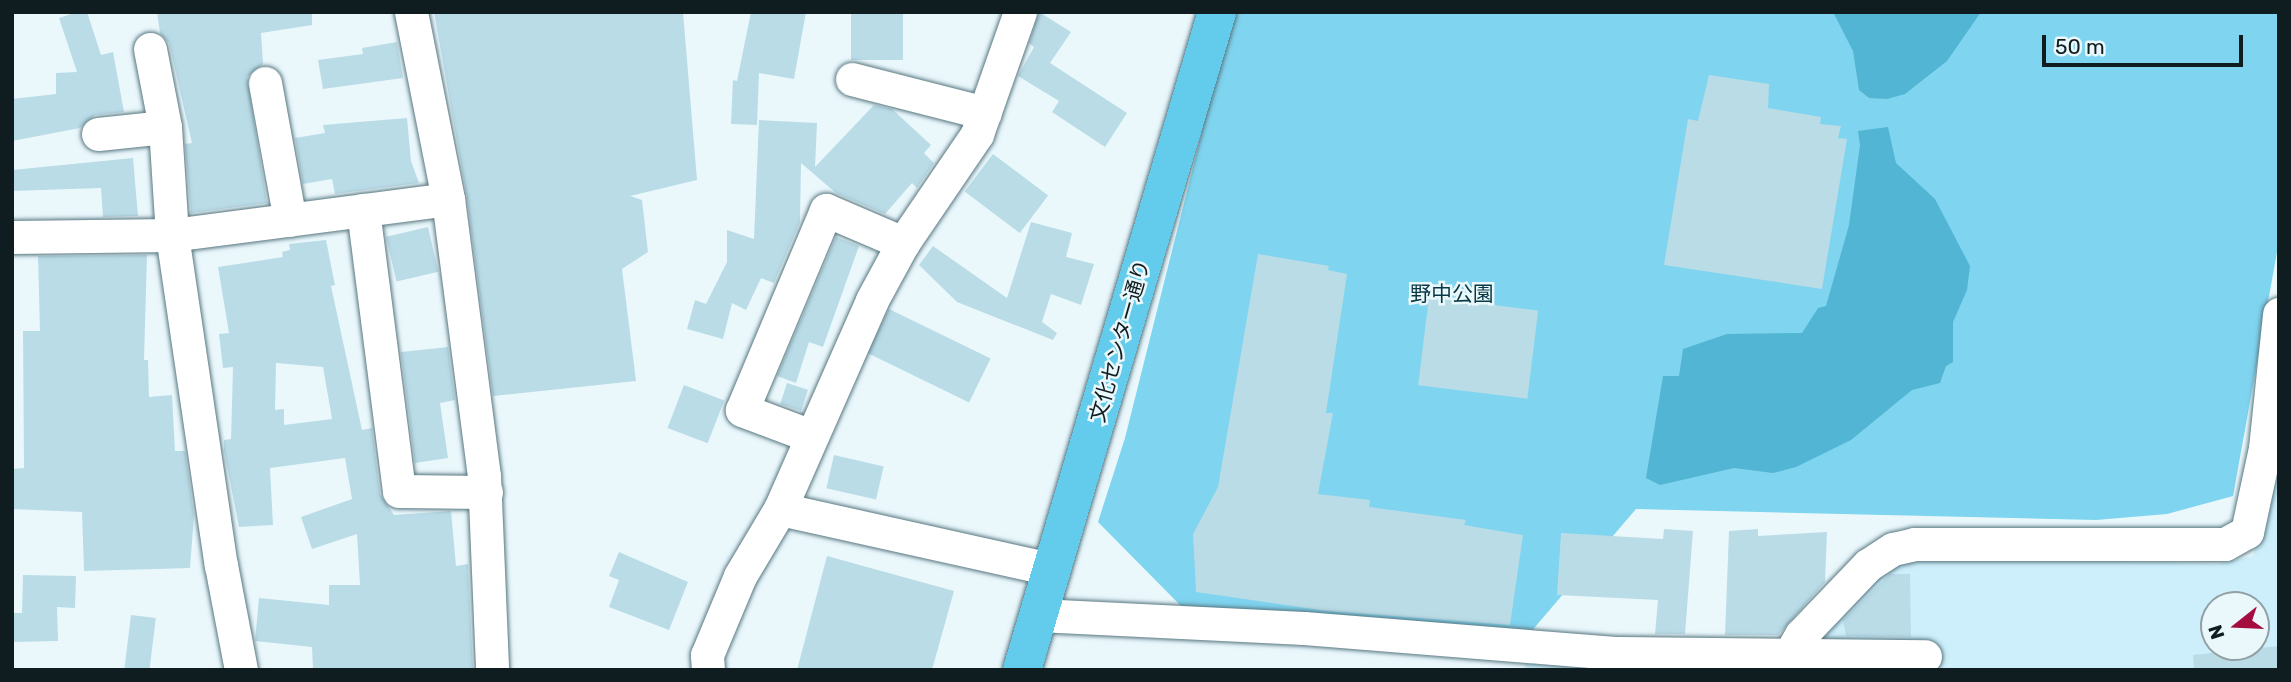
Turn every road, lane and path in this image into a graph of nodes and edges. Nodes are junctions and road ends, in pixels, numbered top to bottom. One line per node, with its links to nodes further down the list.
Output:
1 (411, 12): 10 (street)
2 (1020, 12): 7 (street)
3 (1217, 12): 20 (highway, 文化センター通り)
4 (150, 49): 8 (street)
5 (852, 79): 7 (street)
6 (264, 83): 12 (street)
7 (985, 113): 15 (street)
8 (165, 127): 9 (street); 13 (street)
9 (98, 134)
10 (447, 199): 11 (street); 18 (street)
11 (363, 210): 12 (street); 18 (street)
12 (290, 220): 13 (street)
13 (172, 235): 14 (street); 24 (street)
14 (12, 237)
15 (903, 243): 17 (street); 17 (street)
16 (2279, 314): 22 (street)
17 (811, 436): 19 (street)
18 (486, 492): 25 (street)
19 (780, 509): 20 (street); 26 (street)
20 (1051, 569): 21 (highway, 文化センター通り)
21 (1038, 615): 22 (street); 27 (highway, 文化センター通り)
22 (1791, 652): 23 (street)
23 (1925, 656)
24 (241, 670)
25 (492, 670)
26 (708, 670)
27 (1023, 670)

